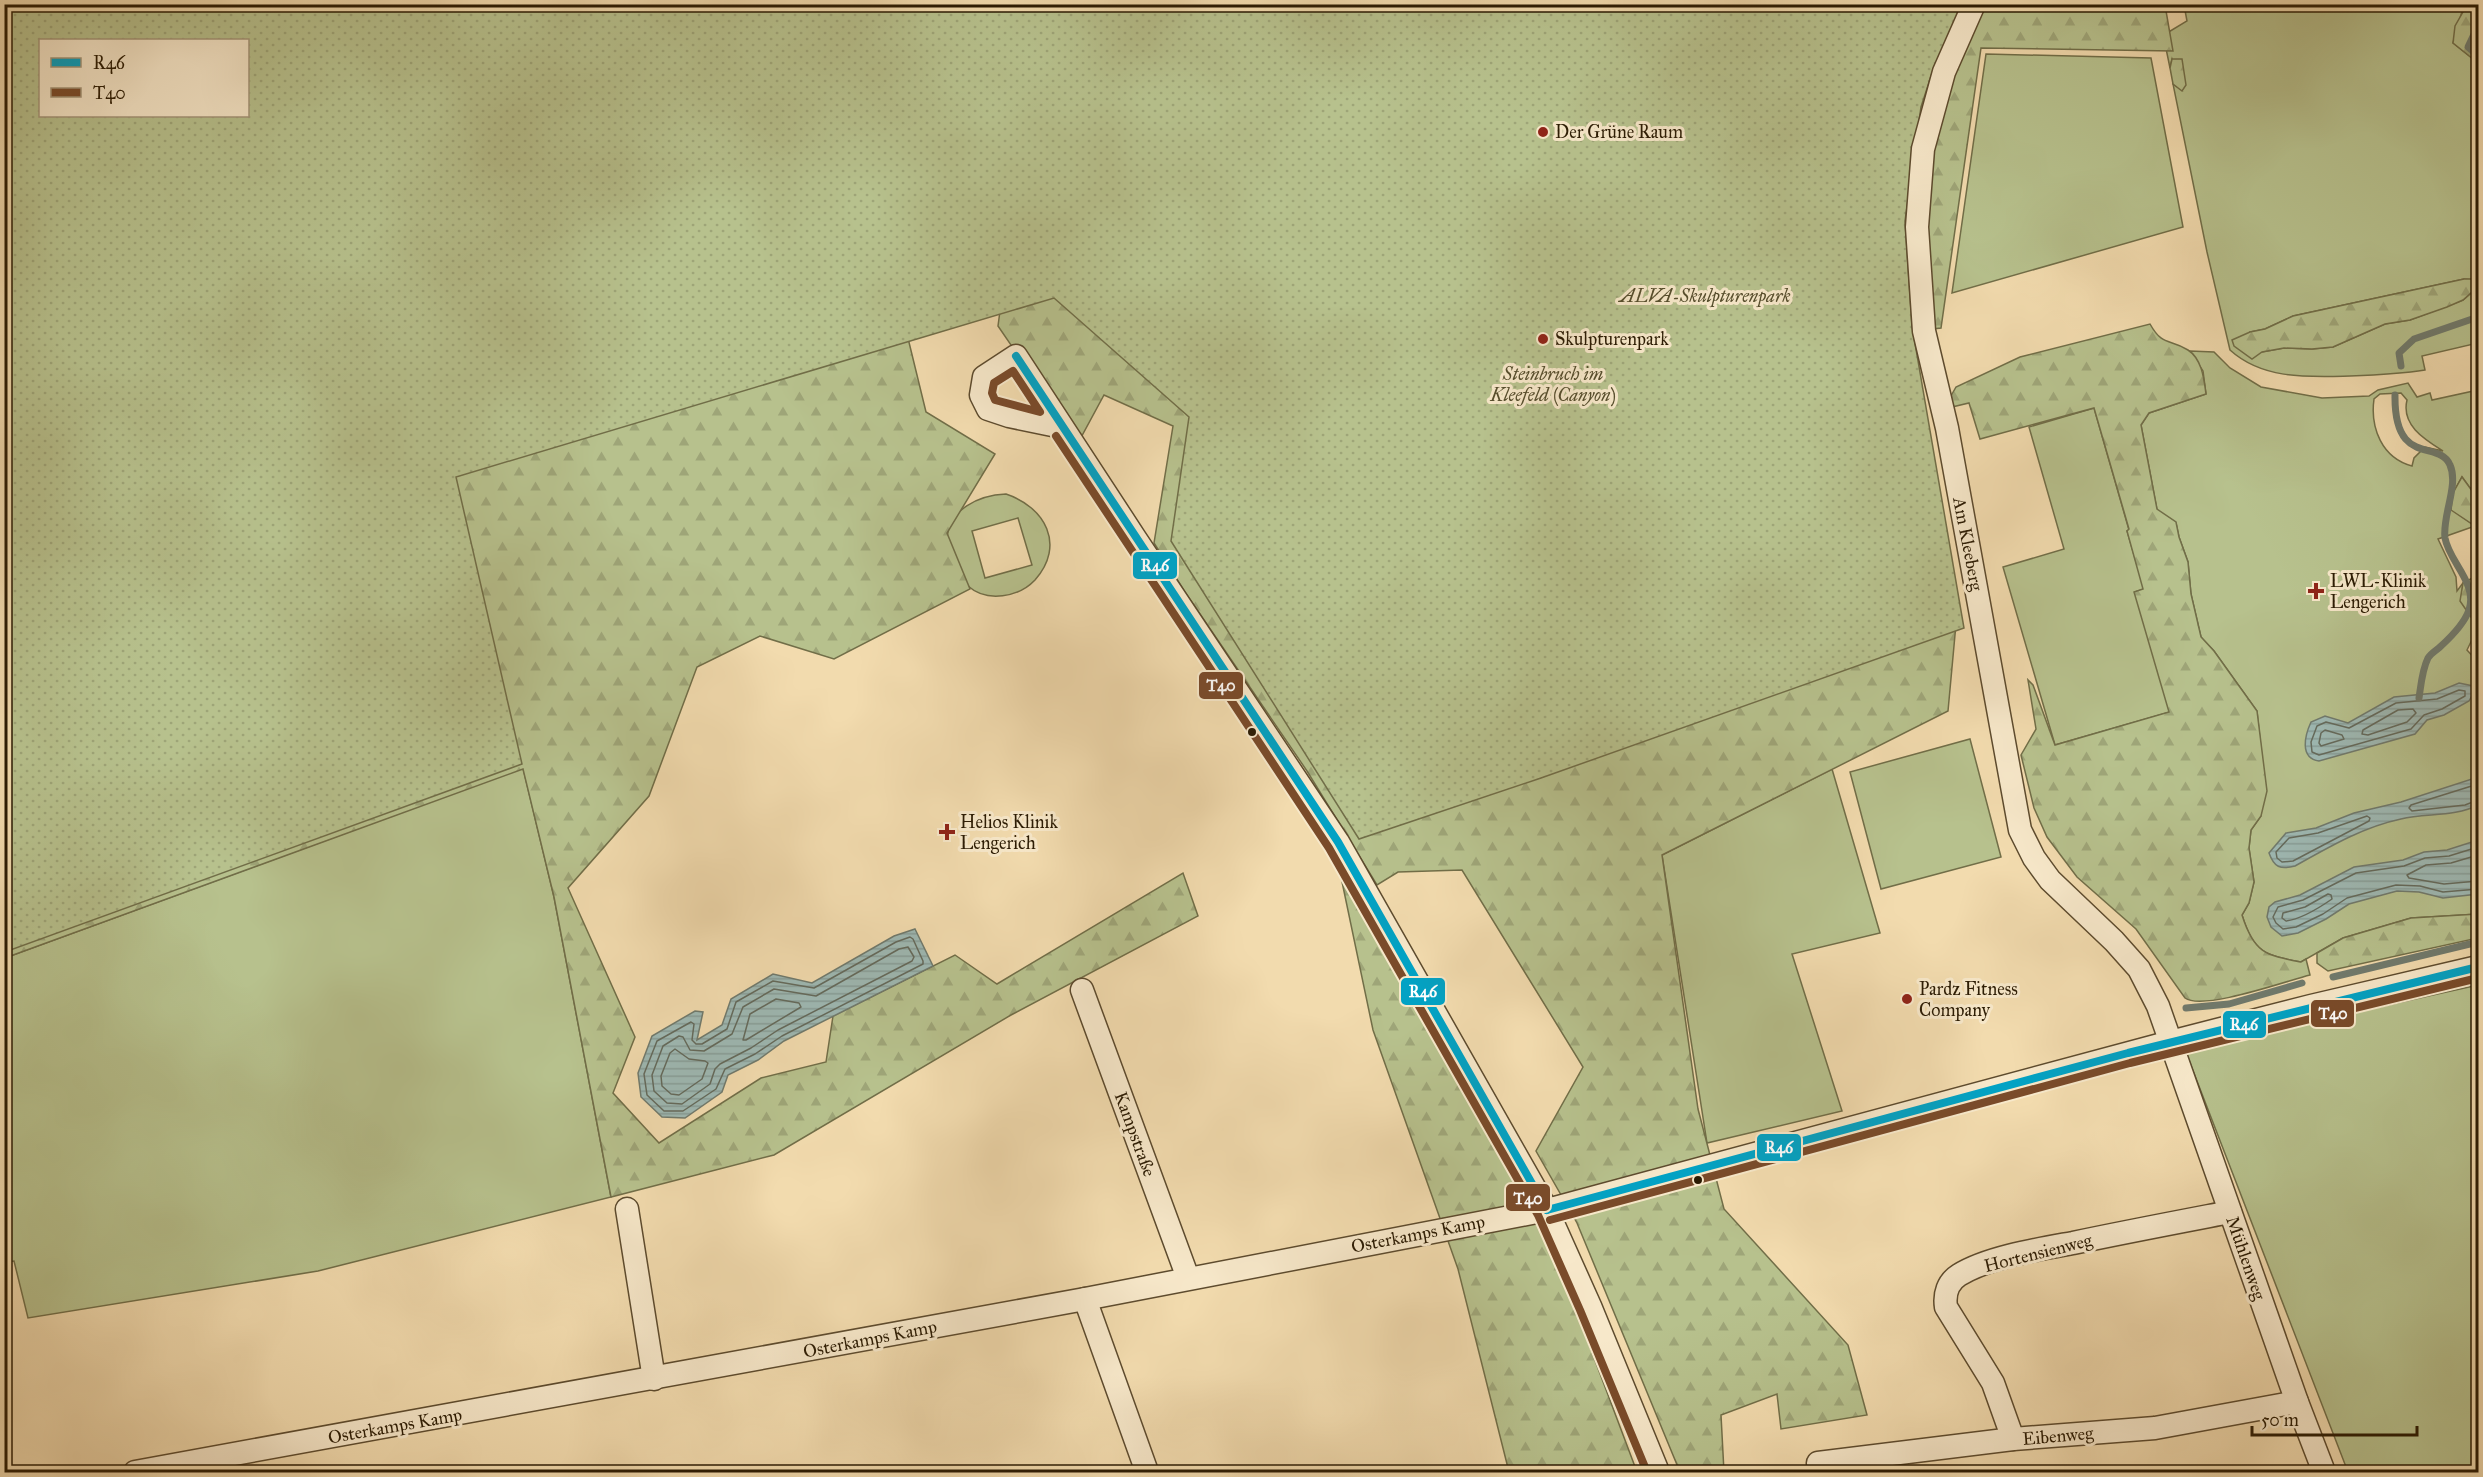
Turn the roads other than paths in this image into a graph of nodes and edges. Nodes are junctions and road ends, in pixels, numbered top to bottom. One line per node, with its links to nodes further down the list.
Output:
1 (1974, 4): 5 (street, Am Kleeberg)
2 (1062, 427): 7 (street)
3 (2478, 967): 5 (street, Osterkamps Kamp)
4 (1082, 990): 9 (street, Kampstraße)
5 (2170, 1042): 7 (street, Osterkamps Kamp); 8 (street, Mühlenweg)
6 (627, 1209): 11 (street)
7 (1547, 1210): 9 (street, Osterkamps Kamp); 17 (street)
8 (2230, 1212): 12 (street, Mühlenweg); 13 (street, Hortensienweg)
9 (1188, 1278): 10 (street, Osterkamps Kamp)
10 (1085, 1299): 11 (street, Osterkamps Kamp); 16 (street)
11 (654, 1379): 15 (street, Osterkamps Kamp)
12 (2297, 1402): 13 (street, Eibenweg); 18 (street, Mühlenweg)
13 (2013, 1439): 14 (street, Eibenweg)
14 (1818, 1463)
15 (135, 1473)
16 (1147, 1473)
17 (1658, 1473)
18 (2324, 1473)

